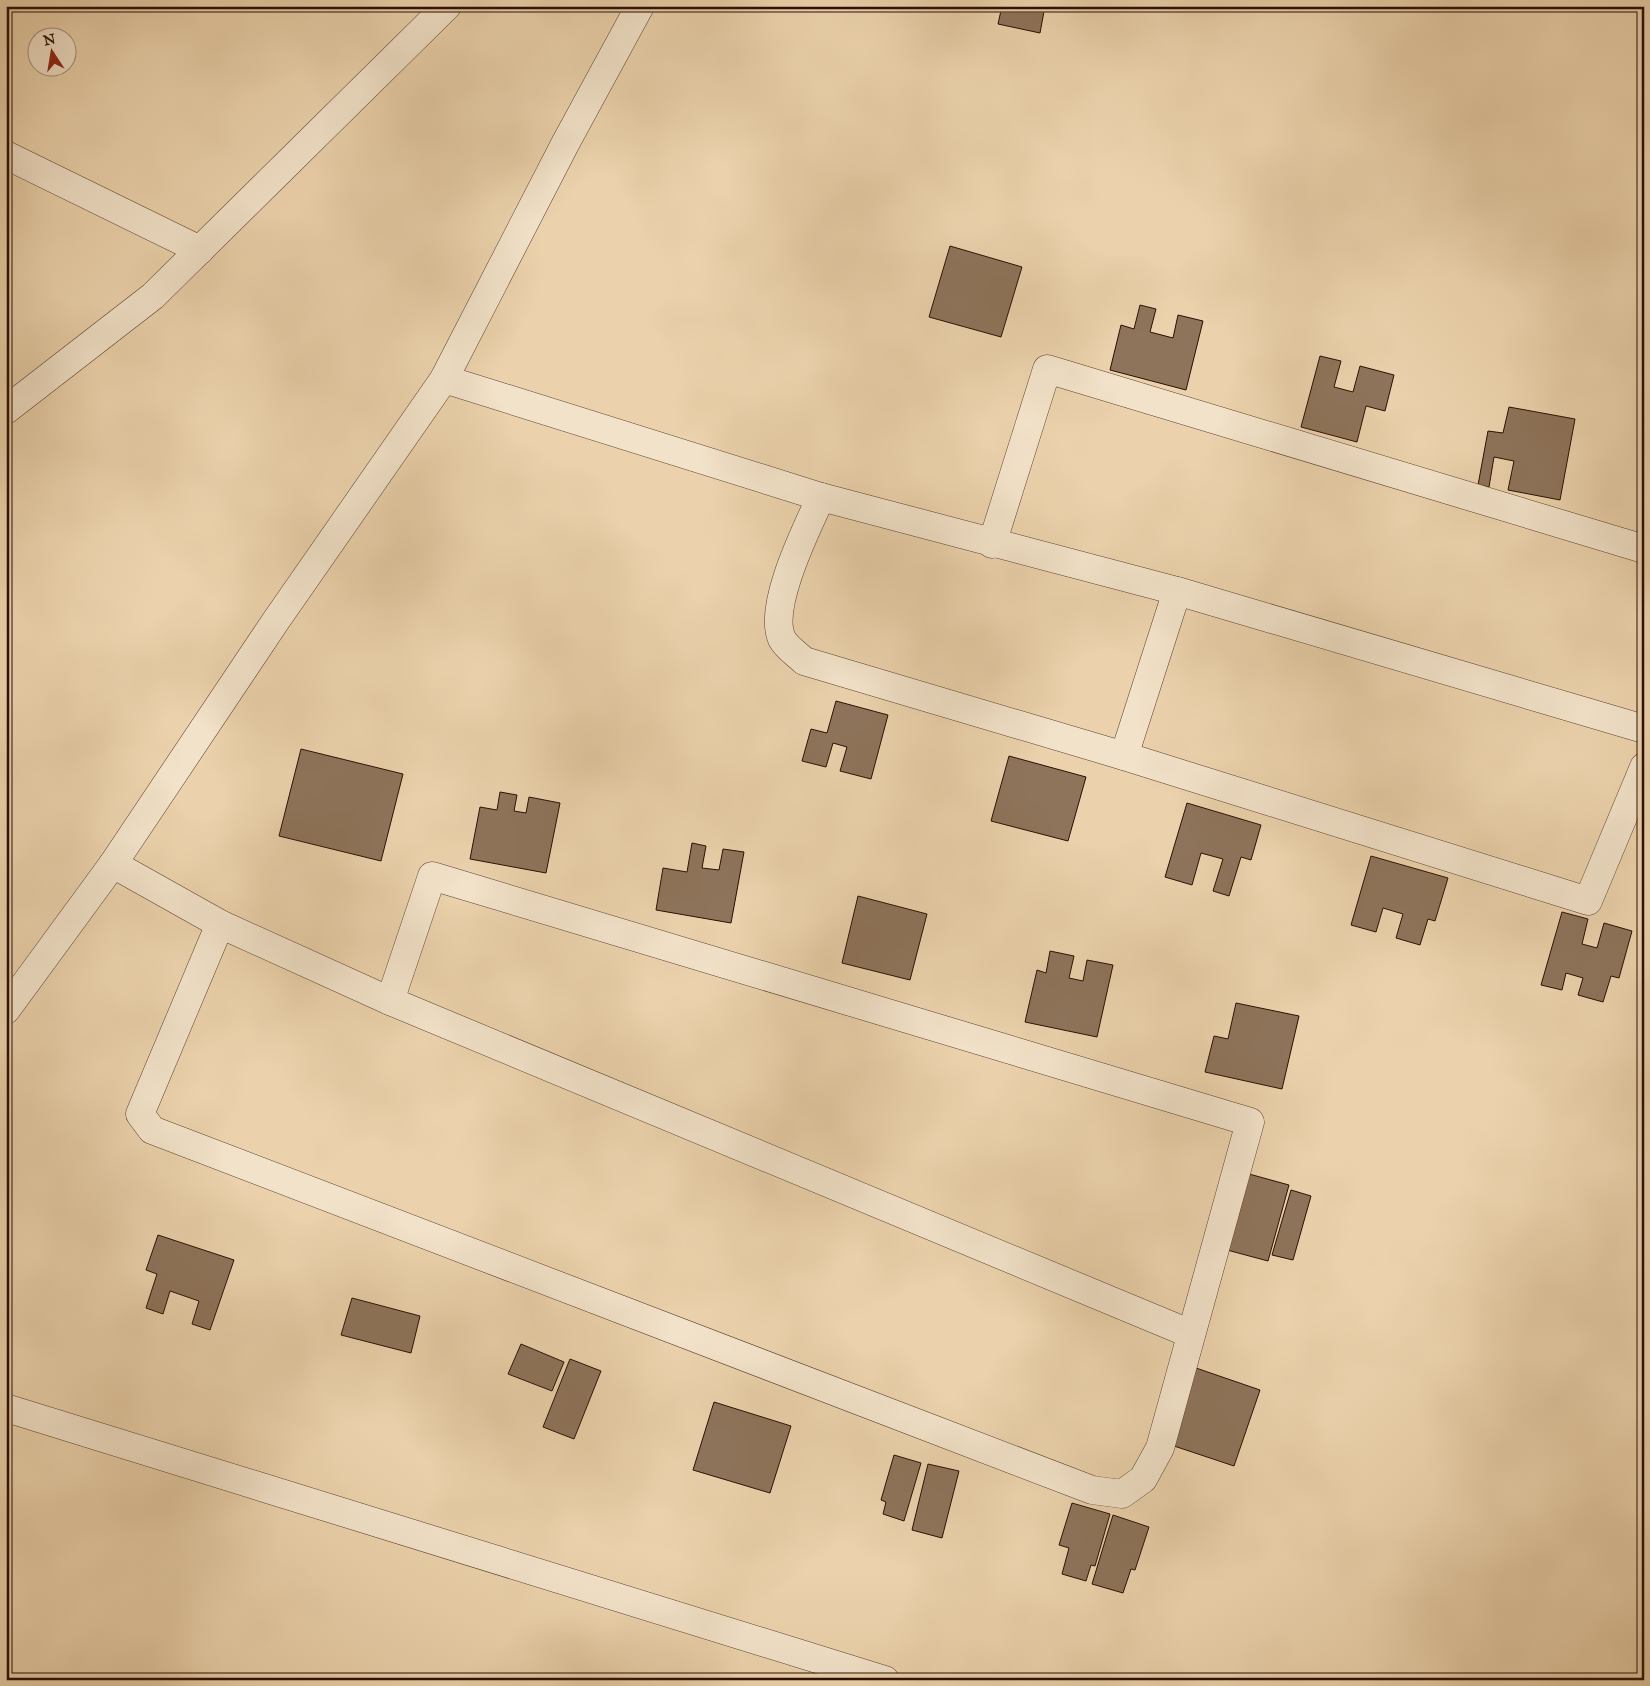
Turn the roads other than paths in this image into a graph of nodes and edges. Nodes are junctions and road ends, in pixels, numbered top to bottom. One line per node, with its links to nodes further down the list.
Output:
1 (447, 6): 4 (street)
2 (640, 6): 5 (street)
3 (6, 155): 4 (street)
4 (200, 250): 6 (street)
5 (444, 379): 7 (street); 14 (street)
6 (6, 410)
7 (821, 497): 8 (street); 12 (street)
8 (992, 544): 9 (street); 10 (street)
9 (1644, 549)
10 (1177, 591): 11 (street); 12 (street)
11 (1644, 730)
12 (1124, 756): 13 (street)
13 (1644, 767)
14 (113, 864): 15 (street); 17 (street)
15 (220, 924): 16 (street); 18 (street)
16 (390, 1001): 18 (street); 18 (street)
17 (6, 1010)
18 (1191, 1334)
19 (6, 1408): 20 (street)
20 (885, 1680)

